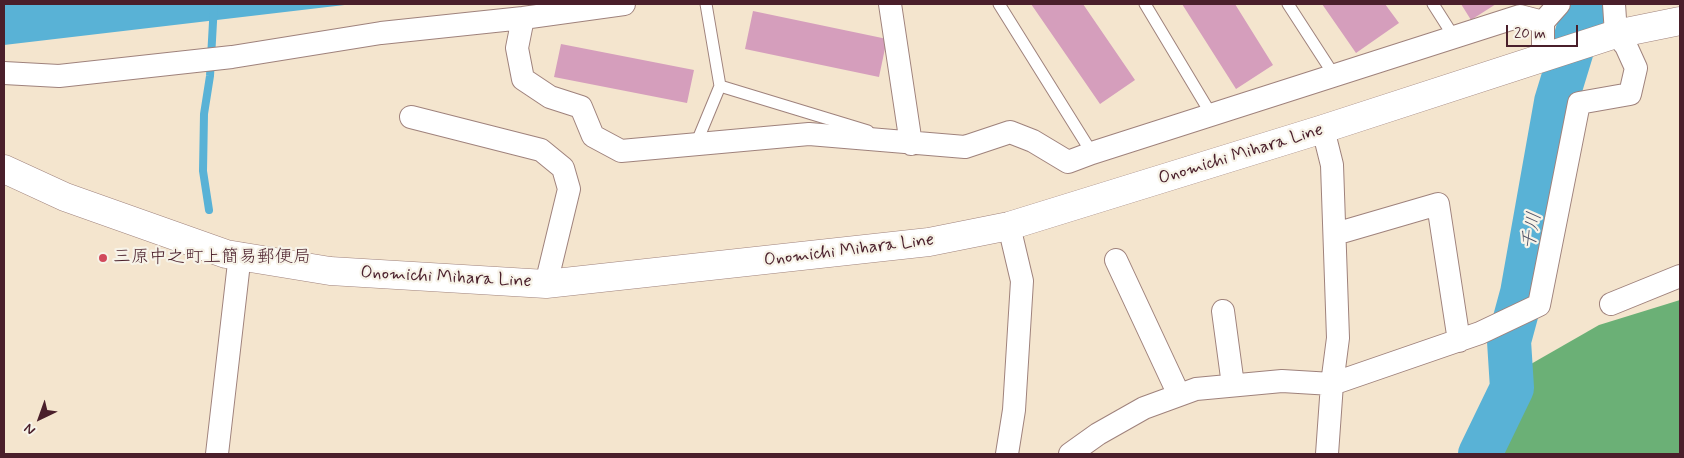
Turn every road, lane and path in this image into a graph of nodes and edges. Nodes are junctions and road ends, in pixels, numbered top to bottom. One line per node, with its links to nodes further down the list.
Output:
1 (624, 4): 10 (street)
2 (706, 4): 18 (lane)
3 (890, 4): 23 (street)
4 (998, 4): 24 (lane)
5 (1145, 4): 19 (lane)
6 (1288, 4): 17 (lane)
7 (1433, 4): 13 (lane)
8 (1559, 4): 12 (street)
9 (1614, 4): 14 (street)
10 (523, 18): 16 (street); 22 (street)
11 (1680, 20): 14 (main road, Onomichi Mihara Line)
12 (1543, 22): 13 (street); 15 (street)
13 (1454, 37): 17 (street)
14 (1606, 38): 15 (main road, Onomichi Mihara Line); 34 (street)
15 (1546, 57): 21 (main road, Onomichi Mihara Line)
16 (4, 73)
17 (1334, 75): 19 (street)
18 (720, 86): 22 (lane); 23 (lane)
19 (1212, 114): 24 (street)
20 (411, 117): 31 (street)
21 (1323, 130): 26 (main road, Onomichi Mihara Line); 27 (street)
22 (696, 144): 23 (street)
23 (911, 144): 24 (street)
24 (1092, 153)
25 (4, 169): 28 (main road, Onomichi Mihara Line)
26 (1009, 226): 31 (main road, Onomichi Mihara Line); 39 (street)
27 (1335, 234): 34 (street); 35 (street)
28 (240, 254): 31 (main road, Onomichi Mihara Line); 38 (street)
29 (1116, 260): 37 (street)
30 (1680, 276): 32 (street)
31 (546, 284)
32 (1611, 304)
33 (1223, 311): 36 (street)
34 (1459, 341): 35 (street)
35 (1332, 384): 36 (street); 41 (street)
36 (1233, 385): 37 (street)
37 (1179, 395): 40 (street)
38 (217, 454)
39 (1007, 454)
40 (1070, 454)
41 (1327, 454)

